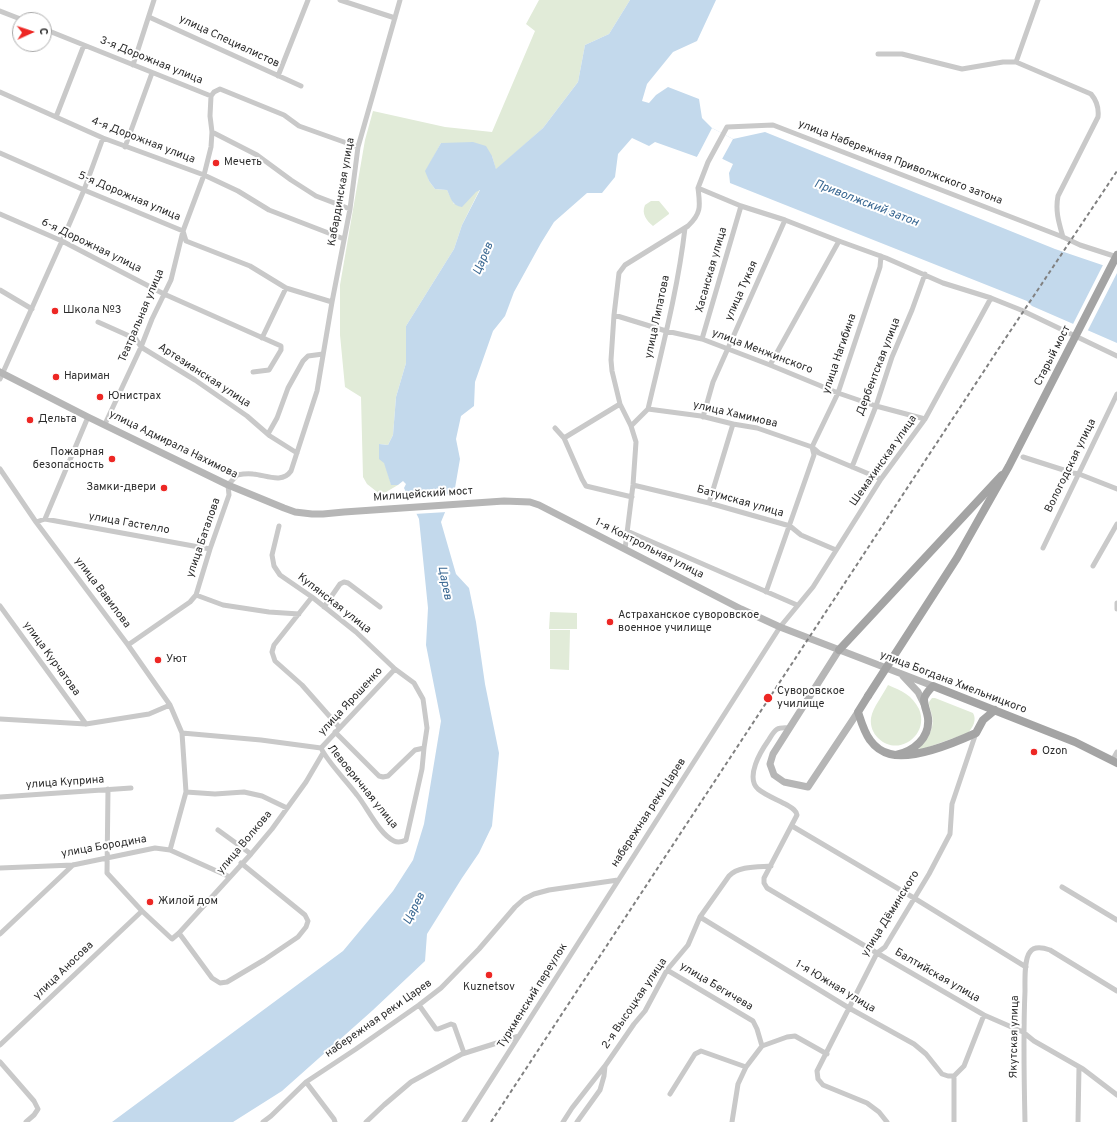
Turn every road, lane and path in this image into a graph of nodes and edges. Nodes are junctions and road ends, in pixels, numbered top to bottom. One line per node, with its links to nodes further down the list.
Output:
1 (154, 0): 8 (street)
2 (308, 0): 16 (street)
3 (340, 0): 9 (street)
4 (400, 0): 9 (street, Кабардинская улица)
5 (1038, 0): 13 (street)
6 (0, 11): 7 (street)
7 (12, 16)
8 (149, 17): 14 (street); 16 (street, улица Специалистов)
9 (395, 18): 24 (street, Кабардинская улица)
10 (52, 32): 11 (street, 3-я Дорожная улица)
11 (84, 45): 14 (street, 3-я Дорожная улица); 20 (street)
12 (878, 54): 13 (street)
13 (1016, 62): 35 (street)
14 (134, 65): 15 (street, 3-я Дорожная улица)
15 (152, 73): 19 (street, 3-я Дорожная улица); 23 (street)
16 (278, 76): 17 (street, улица Специалистов)
17 (301, 86)
18 (0, 92): 20 (street, 4-я Дорожная улица)
19 (211, 96): 21 (street, Театральная улица); 24 (street, 3-я Дорожная улица)
20 (56, 117): 22 (street, 4-я Дорожная улица)
21 (212, 132): 26 (street, Театральная улица); 30 (street)
22 (103, 138): 23 (street, 4-я Дорожная улица); 28 (street)
23 (125, 146): 26 (street, 4-я Дорожная улица)
24 (358, 147): 30 (street, Кабардинская улица)
25 (0, 153): 28 (street, 5-я Дорожная улица)
26 (204, 175): 34 (street, Театральная улица); 36 (street, 4-я Дорожная улица)
27 (698, 188): 29 (street); 33 (street); 35 (street, улица Набережная Приволжского затона)
28 (84, 190): 34 (street, 5-я Дорожная улица); 37 (street)
29 (741, 206): 32 (street); 52 (street, Хасанская улица)
30 (350, 209): 36 (street, Кабардинская улица)
31 (0, 214): 37 (street, 6-я Дорожная улица)
32 (785, 220): 38 (street); 54 (street, улица Тукая)
33 (685, 228): 48 (street); 50 (street, улица Липатова)
34 (183, 231): 42 (street, 5-я Дорожная улица); 44 (street, Театральная улица)
35 (1063, 237): 40 (street, улица Набережная Приволжского затона)
36 (344, 239): 46 (street, Кабардинская улица)
37 (62, 241): 44 (street, 6-я Дорожная улица); 47 (street)
38 (839, 241): 39 (street); 57 (street)
39 (881, 256): 41 (street); 61 (street, улица Нагибина)
40 (1117, 256): 78 (main road, Старый мост, bridge)
41 (925, 274): 45 (street); 64 (street, Дербентская улица)
42 (286, 288): 46 (street, 5-я Дорожная улица); 51 (street)
43 (0, 290): 47 (street)
44 (164, 294): 51 (street, 6-я Дорожная улица); 53 (street, Театральная улица)
45 (991, 298): 56 (street); 68 (street, Шемахинская улица)
46 (332, 302): 55 (street, Кабардинская улица)
47 (32, 310): 59 (street)
48 (614, 315): 50 (street, улица Менжинского); 63 (street)
49 (98, 322): 53 (street, Артезианская улица)
50 (666, 331): 52 (street, улица Менжинского); 65 (street, улица Липатова)
51 (262, 338): 58 (street, 6-я Дорожная улица)
52 (702, 339): 54 (street, улица Менжинского)
53 (141, 347): 69 (street, Театральная улица); 73 (street, Артезианская улица)
54 (727, 348): 57 (street, улица Менжинского); 67 (street, улица Тукая)
55 (323, 354): 60 (street, Кабардинская улица); 73 (street)
56 (1117, 356)
57 (770, 365): 61 (street, улица Менжинского)
58 (253, 372)
59 (1, 375): 66 (main road, улица Адмирала Нахимова)
60 (317, 391): 76 (street, улица Баталова)
61 (838, 393): 64 (street, улица Менжинского); 75 (street, улица Нагибина)
62 (1117, 394): 81 (street, Вологодская улица)
63 (620, 404): 71 (street); 74 (street)
64 (876, 406): 68 (street, улица Менжинского); 79 (street, Дербентская улица)
65 (648, 409): 67 (street, улица Хамимова); 71 (street)
66 (88, 417): 69 (main road, улица Адмирала Нахимова); 90 (street)
67 (703, 417): 70 (street, улица Хамимова)
68 (925, 419): 82 (street, Шемахинская улица)
69 (105, 424): 83 (main road, улица Адмирала Нахимова)
70 (733, 424): 75 (street, улица Хамимова); 88 (street)
71 (631, 426): 84 (street)
72 (555, 428): 74 (street)
73 (268, 434): 76 (street, Артезианская улица)
74 (564, 438): 86 (street)
75 (812, 447): 79 (street, улица Хамимова); 94 (street, улица Нагибина)
76 (297, 453): 83 (street, улица Баталова)
77 (1023, 457): 81 (street)
78 (1009, 466): 113 (main road, bridge); 121 (main road, bridge)
79 (852, 467): 82 (street, улица Хамимова)
80 (0, 469): 91 (street, улица Вавилова)
81 (1079, 474): 85 (street); 97 (street, Вологодская улица)
82 (881, 479): 99 (street, Шемахинская улица)
83 (228, 485): 89 (main road, улица Адмирала Нахимова); 98 (street, улица Баталова)
84 (633, 485): 86 (street); 88 (street, Батумская улица)
85 (1117, 489)
86 (632, 497): 95 (street)
87 (504, 501): 89 (main road, Милицейский мост); 96 (main road, 1-я Контрольная улица)
88 (709, 503): 94 (street, Батумская улица)
89 (344, 512)
90 (45, 519): 91 (street); 98 (street, улица Гастелло)
91 (36, 522): 112 (street, улица Вавилова)
92 (1117, 524): 100 (street)
93 (279, 526): 103 (street, Купянская улица)
94 (790, 526): 99 (street, Батумская улица); 101 (street, улица Нагибина)
95 (627, 531): 96 (street); 101 (street)
96 (625, 548): 111 (main road, 1-я Контрольная улица)
97 (1042, 548)
98 (210, 549): 102 (street, улица Баталова)
99 (836, 550): 105 (street, Шемахинская улица)
100 (1093, 566)
101 (766, 592): 105 (street)
102 (196, 596): 110 (street); 112 (street, улица Баталова)
103 (312, 597): 107 (street, Купянская улица); 110 (street)
104 (1117, 603): 109 (street)
105 (798, 605): 111 (street, Шемахинская улица)
106 (0, 606): 123 (street, улица Курчатова)
107 (324, 607): 108 (street); 114 (street, Купянская улица)
108 (380, 608)
109 (1117, 609)
110 (299, 614): 124 (street)
111 (780, 627): 113 (main road, улица Богдана Хмельницкого); 149 (street, набережная реки Царев)
112 (128, 645): 118 (street, улица Вавилова)
113 (840, 650): 115 (main road, улица Богдана Хмельницкого); 125 (main road)
114 (395, 669): 116 (street, Купянская улица); 124 (street, улица Ярошенко)
115 (902, 674): 117 (main road, улица Богдана Хмельницкого); 119 (main road)
116 (414, 683): 129 (street, Левоеричная улица)
117 (933, 686): 119 (main road); 120 (main road, улица Богдана Хмельницкого)
118 (170, 705): 123 (street); 127 (street, улица Вавилова)
119 (924, 705): 132 (main road)
120 (995, 710): 128 (main road); 133 (main road, улица Богдана Хмельницкого)
121 (858, 712): 125 (main road); 132 (main road)
122 (0, 719): 123 (street)
123 (86, 724)
124 (339, 727): 126 (street, улица Ярошенко)
125 (789, 728): 139 (street)
126 (335, 732): 129 (street); 130 (street, улица Ярошенко)
127 (182, 733): 130 (street, Левоеричная улица); 136 (street, улица Вавилова)
128 (976, 733): 132 (main road); 151 (street, улица Дёминского)
129 (424, 748): 130 (street, Левоеричная улица)
130 (322, 750): 138 (street, улица Волкова)
131 (1117, 752): 133 (street)
132 (896, 755)
133 (1114, 762)
134 (131, 788): 135 (street, улица Куприна)
135 (108, 790): 137 (street, улица Куприна); 143 (street)
136 (186, 792): 138 (street); 141 (street, улица Вавилова)
137 (0, 797)
138 (286, 808): 142 (street, улица Волкова)
139 (792, 826): 146 (street, Балтийская улица); 151 (street)
140 (218, 830): 142 (street)
141 (170, 850): 143 (street, улица Бородина); 148 (street, улица Бородина)
142 (251, 854): 145 (street, улица Волкова)
143 (107, 859): 144 (street, улица Бородина); 152 (street)
144 (73, 864): 147 (street, улица Бородина); 156 (street)
145 (241, 864): 148 (street, улица Волкова); 155 (street)
146 (771, 866): 153 (street, 2-я Высоцкая улица); 157 (street, Балтийская улица)
147 (0, 868)
148 (230, 877): 155 (street, улица Волкова)
149 (618, 880): 161 (street, набережная реки Царев); 165 (street, Туркменский переулок)
150 (1062, 887): 154 (street)
151 (914, 898): 157 (street, улица Дёминского); 158 (street)
152 (142, 911): 155 (street, улица Волкова); 166 (street, улица Аносова)
153 (700, 918): 159 (street, 2-я Высоцкая улица); 162 (street, 1-я Южная улица)
154 (1117, 920)
155 (179, 933)
156 (0, 934)
157 (877, 953): 162 (street, улица Дёминского); 163 (street, Балтийская улица)
158 (1026, 967): 160 (street, Якутская улица); 164 (street, Якутская улица)
159 (667, 970): 167 (street, улица Бегичева); 171 (street, 2-я Высоцкая улица)
160 (1117, 991)
161 (419, 1005): 168 (street); 175 (street, набережная реки Царев)
162 (849, 1008): 169 (street, улица Дёминского); 174 (street, 1-я Южная улица)
163 (984, 1015): 164 (street, Балтийская улица); 174 (street)
164 (1023, 1032): 173 (street, Балтийская улица); 188 (street, Якутская улица)
165 (519, 1036): 168 (street); 182 (street, Туркменский переулок)
166 (0, 1045)
167 (762, 1046): 169 (street); 172 (street)
168 (464, 1053): 181 (street)
169 (827, 1054): 186 (street, улица Дёминского)
170 (0, 1062): 178 (street)
171 (605, 1066): 183 (street); 184 (street, 2-я Высоцкая улица)
172 (746, 1067): 176 (street); 185 (street)
173 (1079, 1067): 177 (street, Балтийская улица); 189 (street)
174 (954, 1076): 187 (street)
175 (306, 1082): 179 (street, набережная реки Царев); 180 (street)
176 (670, 1094)
177 (1117, 1095)
178 (26, 1122)
179 (263, 1122)
180 (335, 1122)
181 (366, 1122)
182 (464, 1122)
183 (564, 1122)
184 (578, 1122)
185 (732, 1122)
186 (887, 1122)
187 (954, 1122)
188 (1025, 1122)
189 (1078, 1122)

